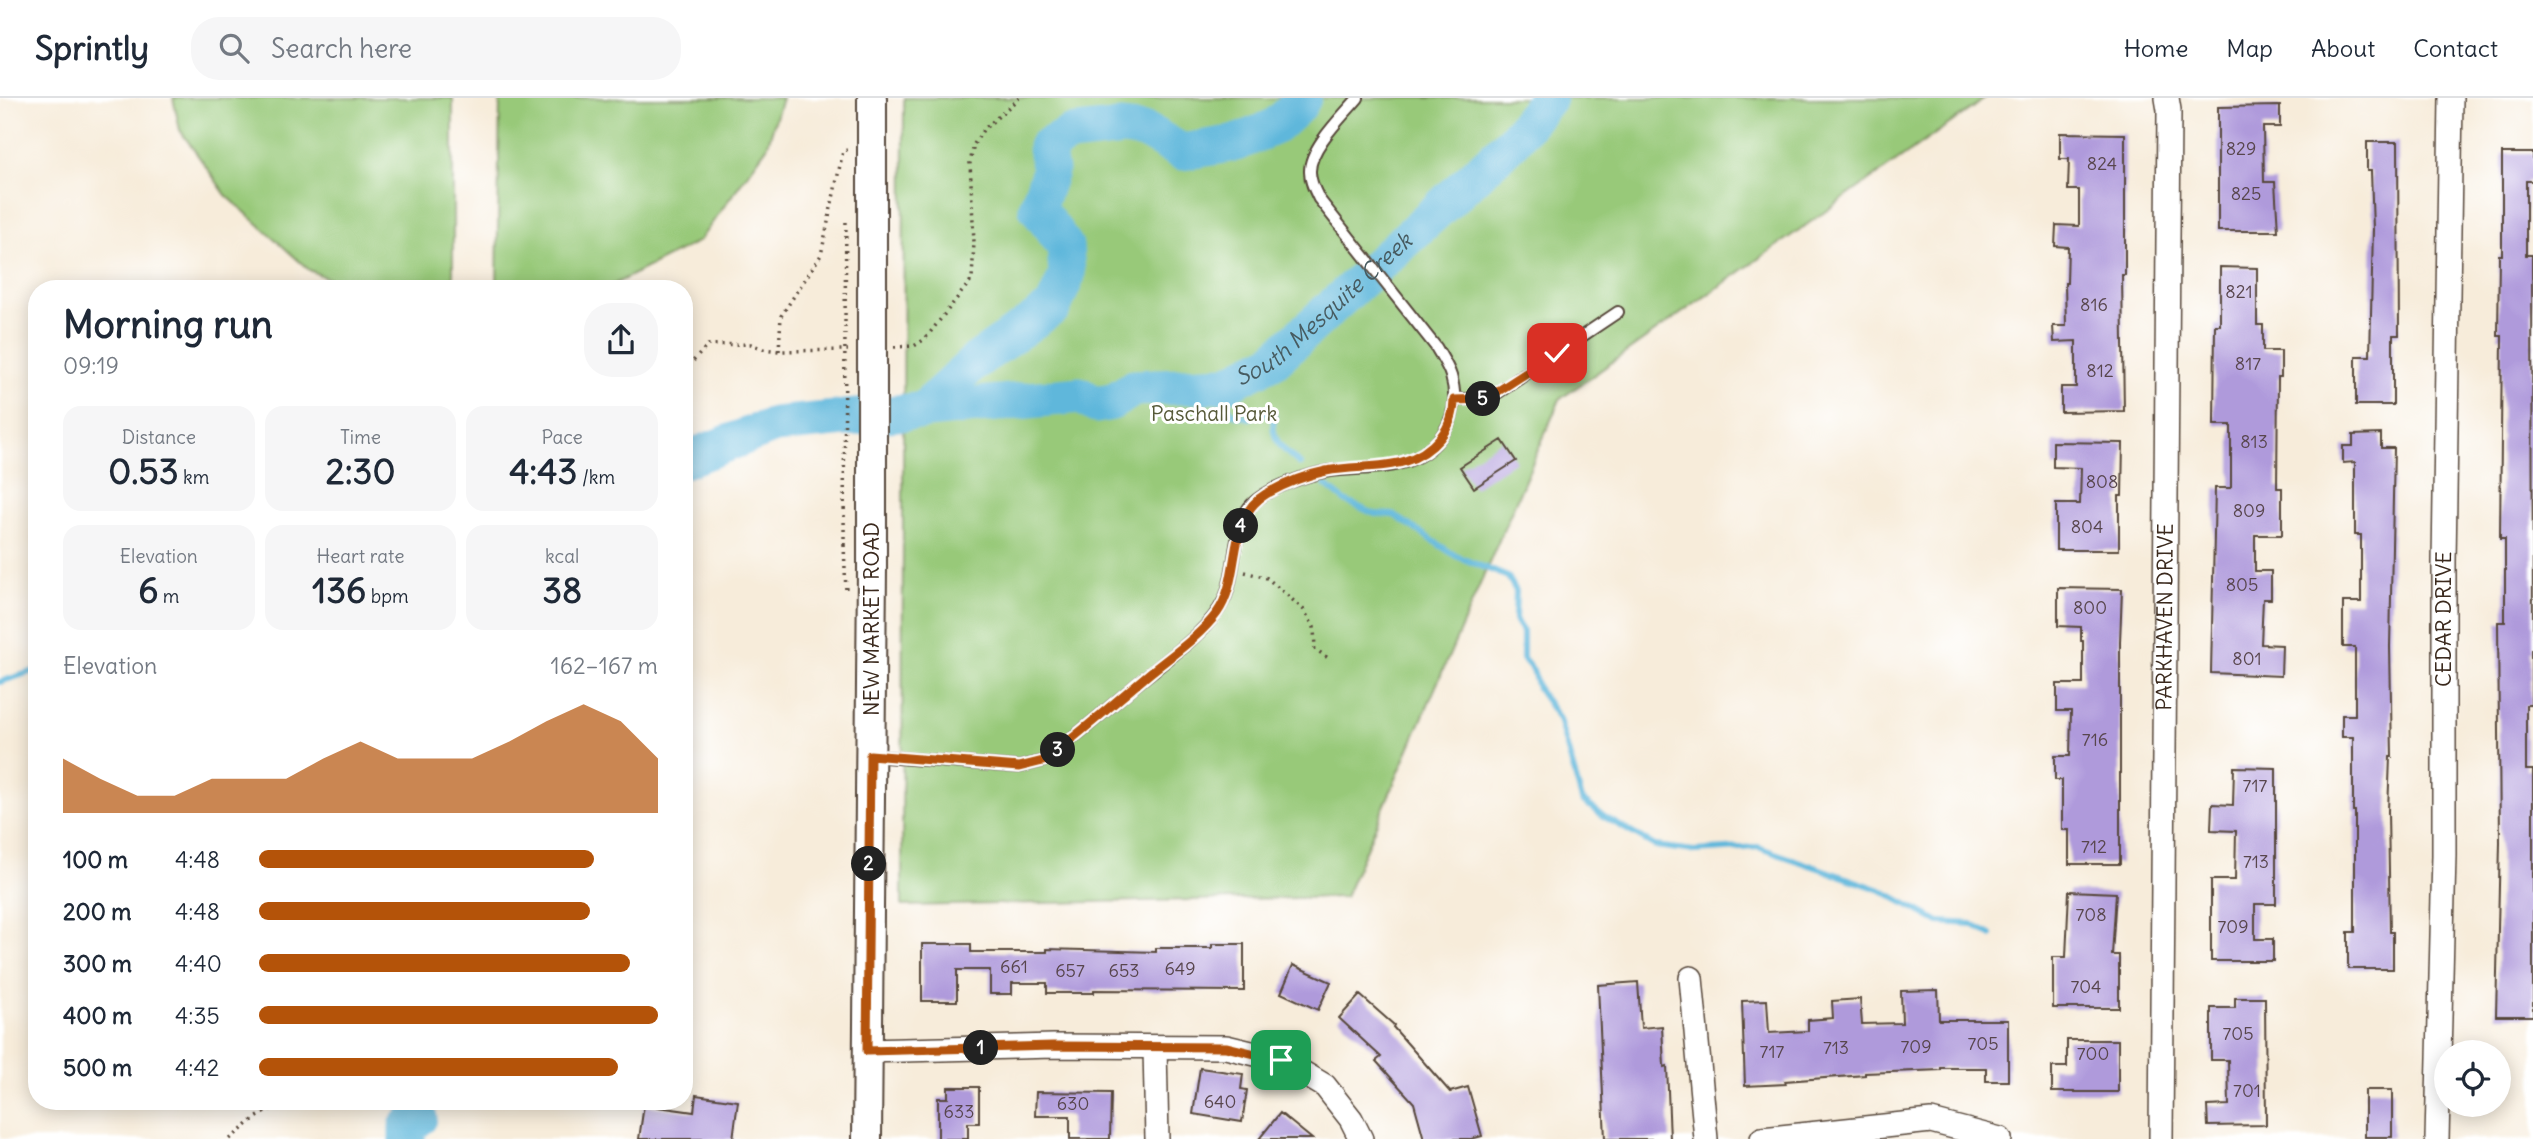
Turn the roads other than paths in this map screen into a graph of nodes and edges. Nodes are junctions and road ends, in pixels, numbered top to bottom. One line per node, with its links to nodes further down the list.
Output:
1 (872, 98): 7 (street, NEW MARKET ROAD, bridge)
2 (1358, 98): 6 (lane)
3 (2166, 98): 17 (street, PARKHAVEN DRIVE)
4 (2451, 98): 18 (street, CEDAR DRIVE)
5 (1618, 312): 6 (lane)
6 (1454, 400): 7 (lane)
7 (870, 755): 10 (street, NEW MARKET ROAD)
8 (1690, 978): 14 (street)
9 (1155, 1048): 10 (street); 12 (street); 13 (street)
10 (867, 1051): 11 (street, NEW MARKET ROAD)
11 (867, 1139)
12 (1157, 1139)
13 (1361, 1139)
14 (1706, 1139)
15 (1762, 1139): 16 (street)
16 (2000, 1139)
17 (2161, 1139)
18 (2437, 1139)

